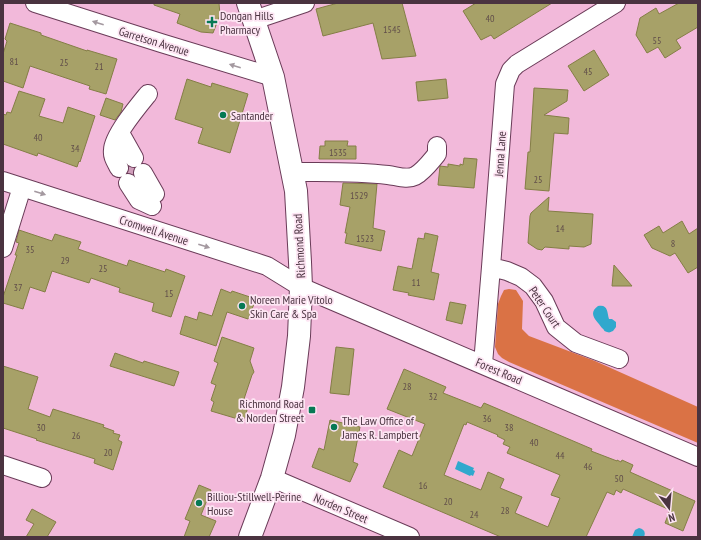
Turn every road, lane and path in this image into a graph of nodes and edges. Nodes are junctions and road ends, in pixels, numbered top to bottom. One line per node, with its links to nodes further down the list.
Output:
1 (35, 3): 5 (street, Garretson Avenue, one-way to 1)
2 (305, 3): 4 (street)
3 (616, 3): 13 (street, Jenna Lane)
4 (251, 12): 5 (main road, Richmond Road)
5 (273, 77): 8 (main road, Richmond Road)
6 (148, 94): 11 (street)
7 (437, 146): 8 (street)
8 (292, 172): 14 (main road, Richmond Road)
9 (3, 181): 10 (street, Cromwell Avenue)
10 (22, 187): 12 (street); 14 (street, Cromwell Avenue, one-way to 14)
11 (154, 200)
12 (3, 248)
13 (492, 267): 15 (street, Peter Court); 16 (street, Jenna Lane)
14 (301, 287): 16 (street, Forest Road); 20 (main road, Richmond Road)
15 (619, 359)
16 (483, 364): 17 (street, Forest Road)
17 (698, 456)
18 (3, 465): 19 (street)
19 (42, 478)
20 (272, 478): 21 (main road, Richmond Road); 22 (street, Norden Street)
21 (250, 537)
22 (410, 537)

